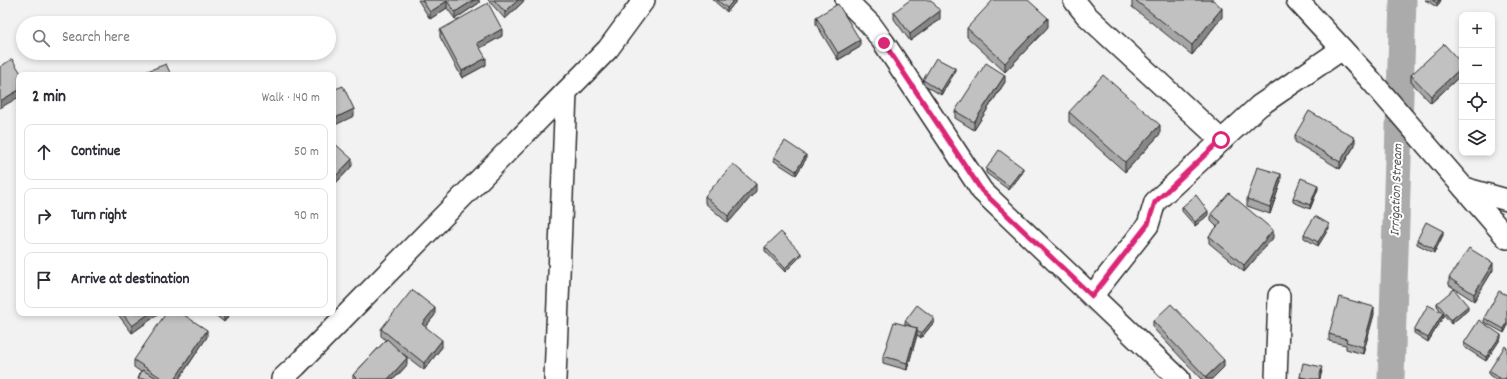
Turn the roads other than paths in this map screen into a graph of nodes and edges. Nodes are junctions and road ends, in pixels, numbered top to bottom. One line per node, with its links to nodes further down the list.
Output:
1 (644, 0): 6 (street)
2 (846, 0): 11 (street)
3 (1074, 0): 7 (street)
4 (1297, 0): 5 (street)
5 (1342, 49): 7 (street); 8 (street)
6 (566, 92): 13 (street); 14 (street)
7 (1221, 140): 11 (street)
8 (1464, 188): 9 (street); 10 (street)
9 (1507, 200)
10 (1507, 238)
11 (1092, 296): 15 (street)
12 (1279, 296): 16 (street)
13 (282, 379)
14 (555, 379)
15 (1179, 379)
16 (1276, 379)

